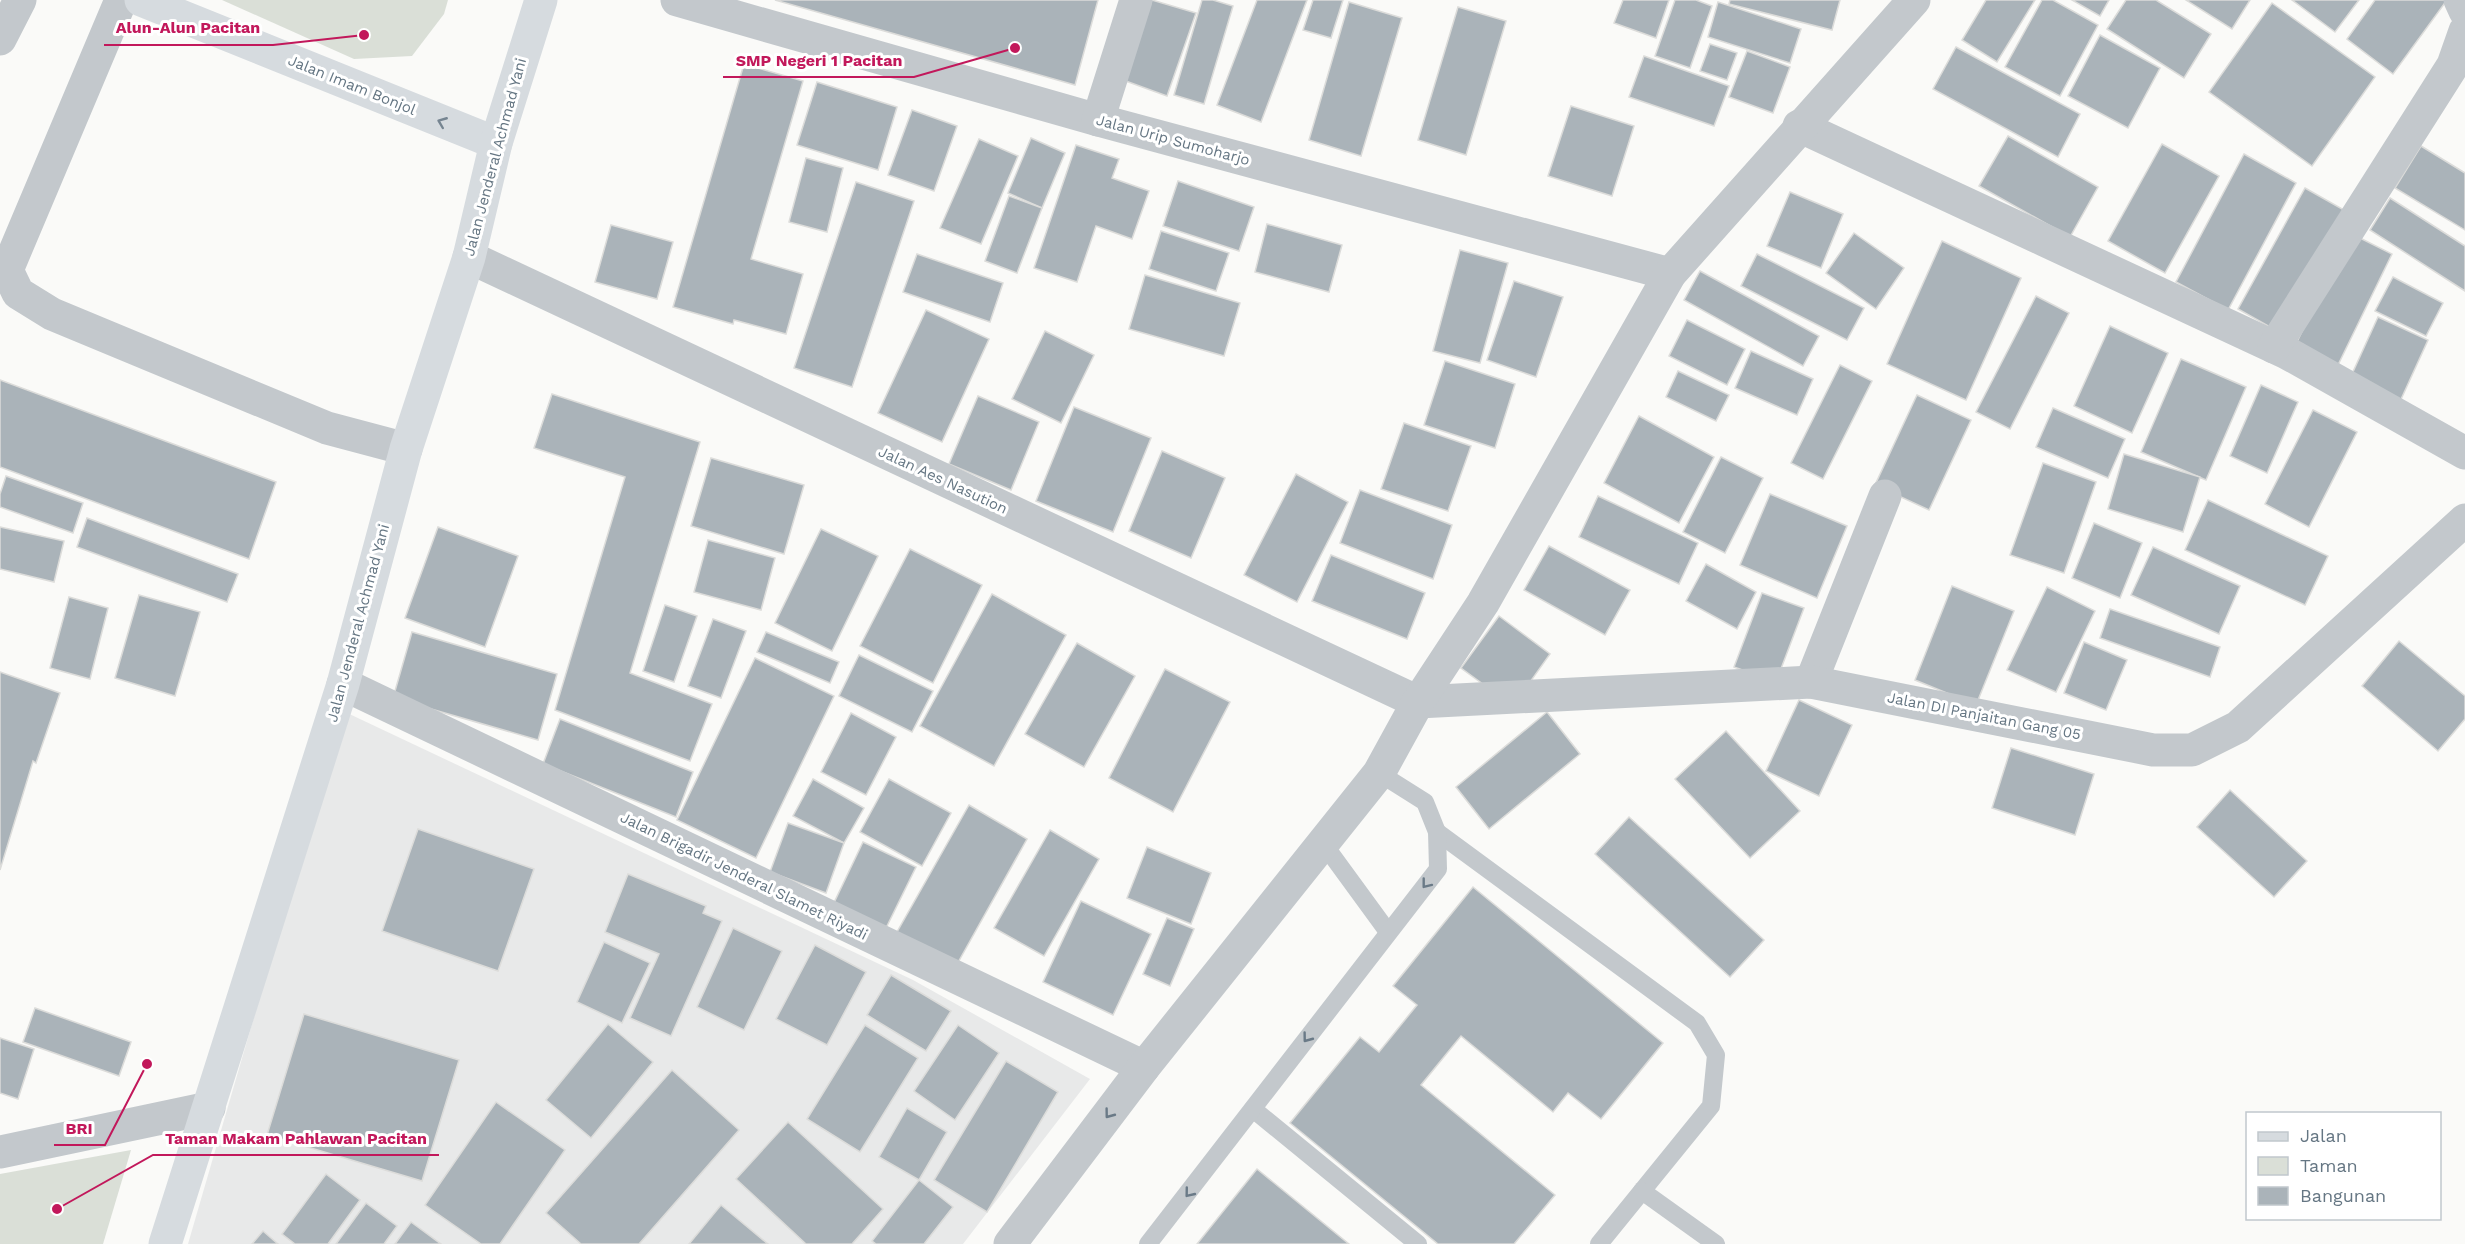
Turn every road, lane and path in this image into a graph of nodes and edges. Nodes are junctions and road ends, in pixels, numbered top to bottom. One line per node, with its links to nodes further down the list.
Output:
1 (20, 0): 11 (street)
2 (121, 0): 18 (street)
3 (141, 0): 14 (main road, Jalan Imam Bonjol, one-way to 3)
4 (541, 0): 14 (main road, Jalan Jenderal Achmad Yani)
5 (677, 0): 12 (street, Jalan Urip Sumoharjo)
6 (1136, 0): 12 (street)
7 (1914, 0): 13 (street)
8 (2460, 0): 9 (street)
9 (2465, 11)
10 (2465, 31): 17 (street)
11 (0, 39)
12 (1098, 120): 16 (street, Jalan Urip Sumoharjo)
13 (1799, 126): 16 (street); 17 (street)
14 (496, 143): 15 (main road, Jalan Jenderal Achmad Yani)
15 (469, 257): 18 (main road, Jalan Jenderal Achmad Yani); 24 (street, Jalan Aes Nasution)
16 (1670, 274): 24 (street)
17 (2274, 347): 19 (street)
18 (406, 449): 23 (main road, Jalan Jenderal Achmad Yani)
19 (2465, 453)
20 (1885, 496): 22 (street)
21 (2465, 520): 22 (street, Jalan DI Panjaitan Gang 05)
22 (1811, 682): 24 (street, Jalan DI Panjaitan Gang 05)
23 (343, 684): 29 (street, Jalan Brigadir Jenderal Slamet Riyadi); 30 (main road, Jalan Jenderal Achmad Yani)
24 (1418, 702): 25 (street)
25 (1379, 773): 26 (lane); 27 (street)
26 (1437, 832): 28 (lane, one-way to 28); 33 (lane)
27 (1323, 843): 28 (lane); 29 (street)
28 (1388, 932): 31 (lane, one-way to 31)
29 (1144, 1067): 35 (street, one-way to 35)
30 (209, 1108): 32 (street); 34 (main road, Jalan Jenderal Achmad Yani)
31 (1253, 1109): 36 (lane, one-way to 36); 37 (lane)
32 (0, 1152)
33 (1642, 1191): 38 (lane); 39 (lane)
34 (165, 1244)
35 (1010, 1244)
36 (1148, 1244)
37 (1418, 1244)
38 (1599, 1244)
39 (1716, 1244)

